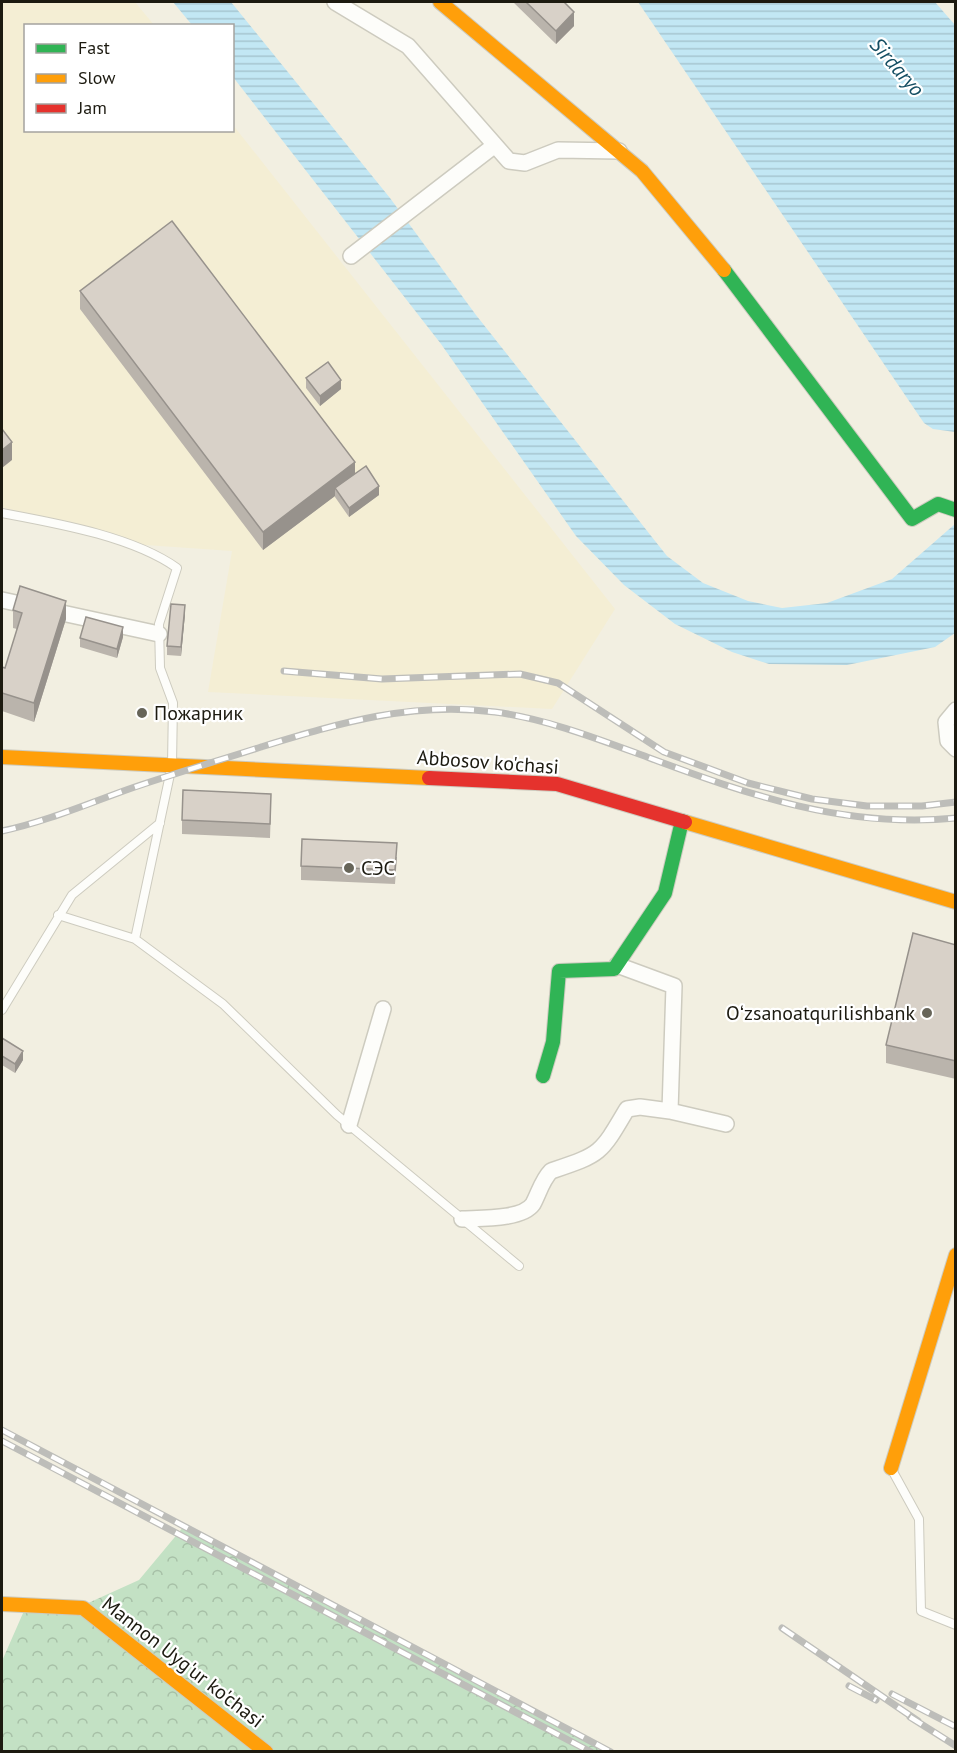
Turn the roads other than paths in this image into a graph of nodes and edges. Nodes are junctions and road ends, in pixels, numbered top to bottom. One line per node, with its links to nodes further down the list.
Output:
1 (335, 2): 3 (street)
2 (440, 2): 4 (street)
3 (495, 145): 4 (street); 5 (street)
4 (619, 151): 6 (street)
5 (351, 256)
6 (956, 510)
7 (2, 513): 9 (lane)
8 (2, 600): 9 (street)
9 (159, 634): 13 (lane)
10 (956, 710): 11 (street)
11 (956, 749)
12 (2, 757): 13 (street, Abbosov ko'chasi)
13 (172, 765): 14 (street, Abbosov ko'chasi); 15 (lane)
14 (682, 821): 16 (street, Abbosov ko'chasi); 19 (street)
15 (160, 823): 17 (lane); 18 (lane)
16 (956, 902)
17 (58, 915): 18 (lane); 21 (lane)
18 (135, 939): 25 (lane)
19 (617, 965): 22 (street); 23 (street)
20 (383, 1009): 25 (street)
21 (2, 1010)
22 (543, 1076)
23 (670, 1111): 24 (street); 26 (street)
24 (726, 1124)
25 (348, 1125): 26 (lane)
26 (462, 1219): 28 (lane)
27 (956, 1255): 29 (street)
28 (519, 1266)
29 (891, 1468): 31 (lane)
30 (2, 1604): 32 (street, Mannon Uyg'ur ko'chasi)
31 (956, 1625)
32 (266, 1752)

